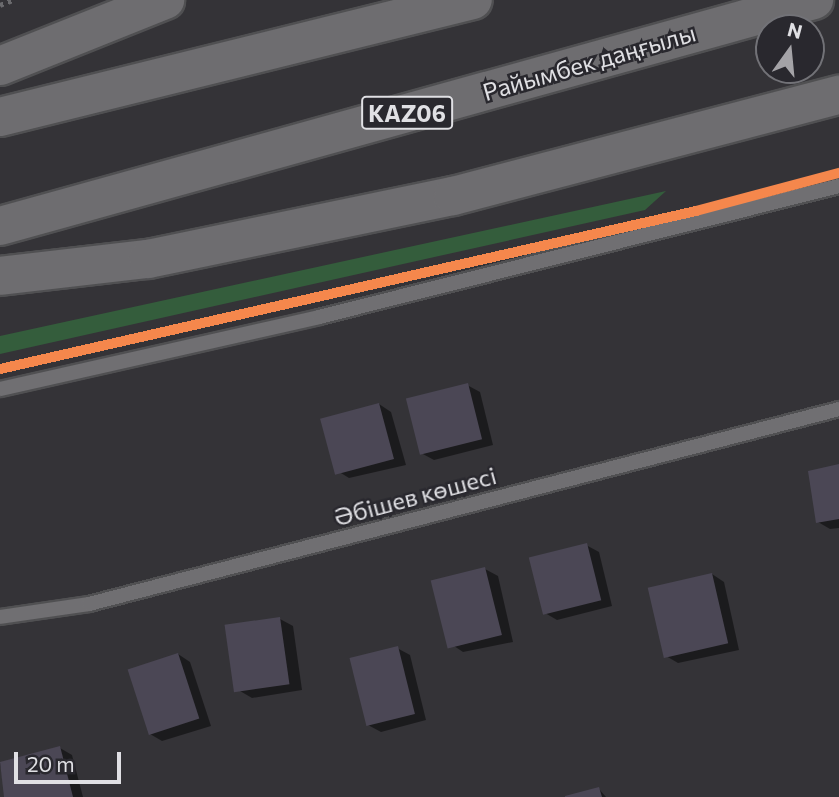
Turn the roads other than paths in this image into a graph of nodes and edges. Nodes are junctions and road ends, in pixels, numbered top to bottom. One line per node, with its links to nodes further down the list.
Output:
1 (165, 0): 4 (highway)
2 (473, 0): 6 (highway)
3 (814, 0): 8 (highway, Райымбек даңғылы / KАZ06)
4 (0, 66)
5 (839, 95): 9 (highway)
6 (0, 117)
7 (839, 186): 10 (lane)
8 (0, 226)
9 (0, 276)
10 (0, 389)
11 (839, 409): 12 (lane, Әбішев көшесі)
12 (0, 617)

